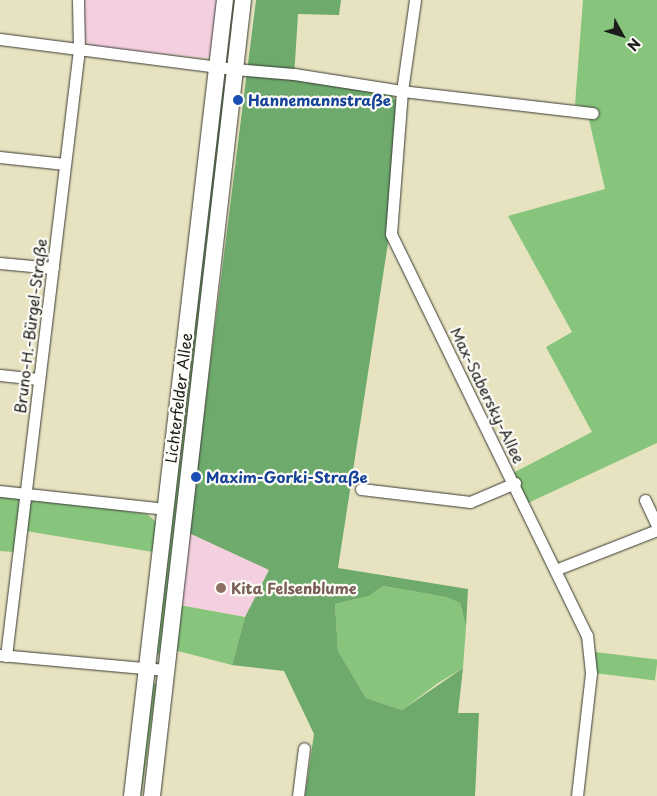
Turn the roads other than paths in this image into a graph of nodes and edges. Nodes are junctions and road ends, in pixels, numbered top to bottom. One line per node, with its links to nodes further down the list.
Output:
1 (78, 0): 6 (street, Bruno-H.-Bürgel-Straße)
2 (225, 0): 7 (main road, Lichterfelder Allee)
3 (242, 0): 8 (main road, Lichterfelder Allee)
4 (415, 0): 9 (street, Max-Sabersky-Allee)
5 (0, 39): 6 (street)
6 (78, 49): 7 (street); 12 (street, Bruno-H.-Bürgel-Straße)
7 (218, 66): 8 (street); 22 (main road, Lichterfelder Allee)
8 (234, 69): 9 (street); 28 (main road, Lichterfelder Allee)
9 (402, 91): 10 (street); 17 (street, Max-Sabersky-Allee)
10 (593, 113)
11 (0, 158): 12 (street)
12 (65, 164): 14 (street, Bruno-H.-Bürgel-Straße)
13 (0, 263): 14 (street)
14 (53, 268): 16 (street, Bruno-H.-Bürgel-Straße)
15 (0, 374): 16 (street)
16 (38, 379): 20 (street, Bruno-H.-Bürgel-Straße)
17 (515, 483): 18 (street); 25 (street, Max-Sabersky-Allee)
18 (361, 489)
19 (0, 491): 20 (street)
20 (26, 493): 22 (street); 26 (street, Bruno-H.-Bürgel-Straße)
21 (645, 500): 23 (street)
22 (165, 509): 27 (main road, Lichterfelder Allee)
23 (657, 526)
24 (657, 530): 25 (street)
25 (555, 570): 33 (street, Max-Sabersky-Allee)
26 (3, 655): 27 (street)
27 (147, 668): 28 (street); 30 (main road, Lichterfelder Allee)
28 (166, 670): 31 (main road, Lichterfelder Allee)
29 (304, 748): 32 (street)
30 (132, 796)
31 (152, 796)
32 (298, 796)
33 (577, 796)

